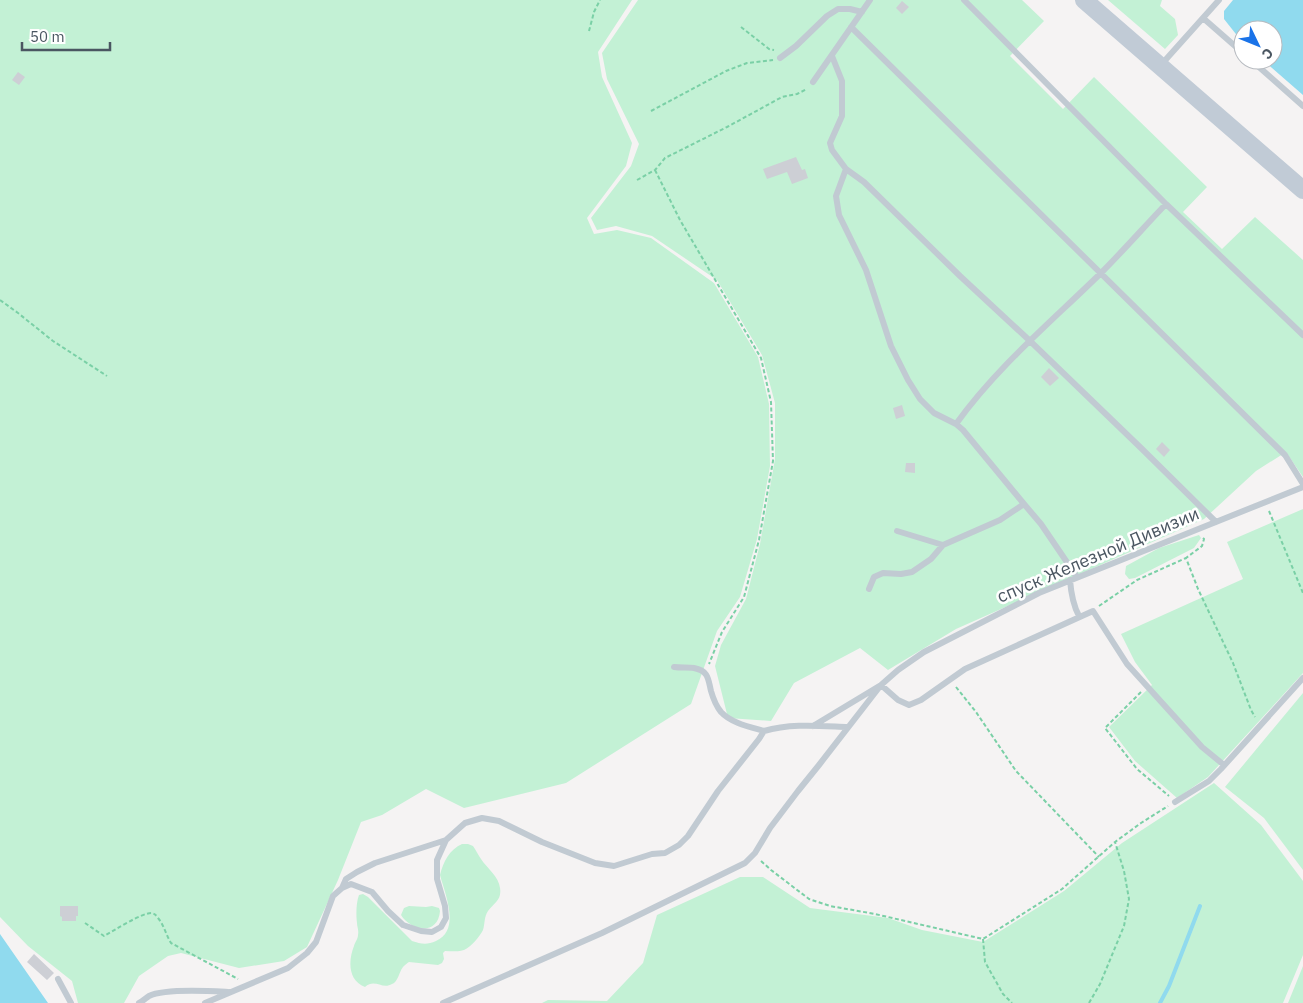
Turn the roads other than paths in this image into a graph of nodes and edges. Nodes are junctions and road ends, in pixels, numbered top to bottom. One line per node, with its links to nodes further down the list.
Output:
1 (870, 0): 5 (lane)
2 (964, 0): 17 (lane)
3 (1084, 0): 11 (street)
4 (1219, 0): 6 (lane)
5 (862, 12): 7 (lane); 9 (lane)
6 (1203, 18): 8 (lane); 11 (lane)
7 (852, 27): 10 (lane); 18 (lane)
8 (1233, 44)
9 (783, 56)
10 (832, 56): 13 (lane); 15 (lane)
11 (1159, 66): 16 (street)
12 (1262, 70): 14 (lane)
13 (813, 82)
14 (1303, 106)
15 (846, 169): 20 (lane); 21 (lane)
16 (1303, 190)
17 (1166, 204): 18 (lane); 19 (lane)
18 (1101, 273): 20 (lane); 22 (lane)
19 (1303, 335)
20 (1029, 340): 21 (lane); 24 (lane)
21 (956, 424): 23 (lane)
22 (1303, 486): 24 (lane, спуск Железной Дивизии)
23 (1024, 504): 26 (lane); 27 (lane)
24 (1216, 522): 27 (lane, спуск Железной Дивизии)
25 (897, 531): 26 (lane)
26 (943, 546): 29 (lane)
27 (1077, 577): 28 (lane, спуск Железной Дивизии)
28 (1070, 580): 30 (lane); 33 (lane, спуск Железной Дивизии)
29 (869, 588)
30 (1079, 616): 33 (lane); 37 (lane)
31 (674, 667): 36 (lane)
32 (1303, 678): 37 (lane)
33 (882, 685): 34 (lane); 35 (lane, спуск Железной Дивизии)
34 (813, 726): 35 (lane); 36 (lane)
35 (848, 727): 46 (lane, спуск Железной Дивизии)
36 (764, 731): 39 (lane)
37 (1224, 765): 38 (lane)
38 (1175, 802)
39 (446, 840): 40 (lane); 40 (lane)
40 (342, 888): 42 (lane)
41 (58, 979): 43 (lane)
42 (230, 992): 44 (lane); 45 (lane)
43 (71, 1003)
44 (140, 1003)
45 (205, 1003)
46 (443, 1003)

